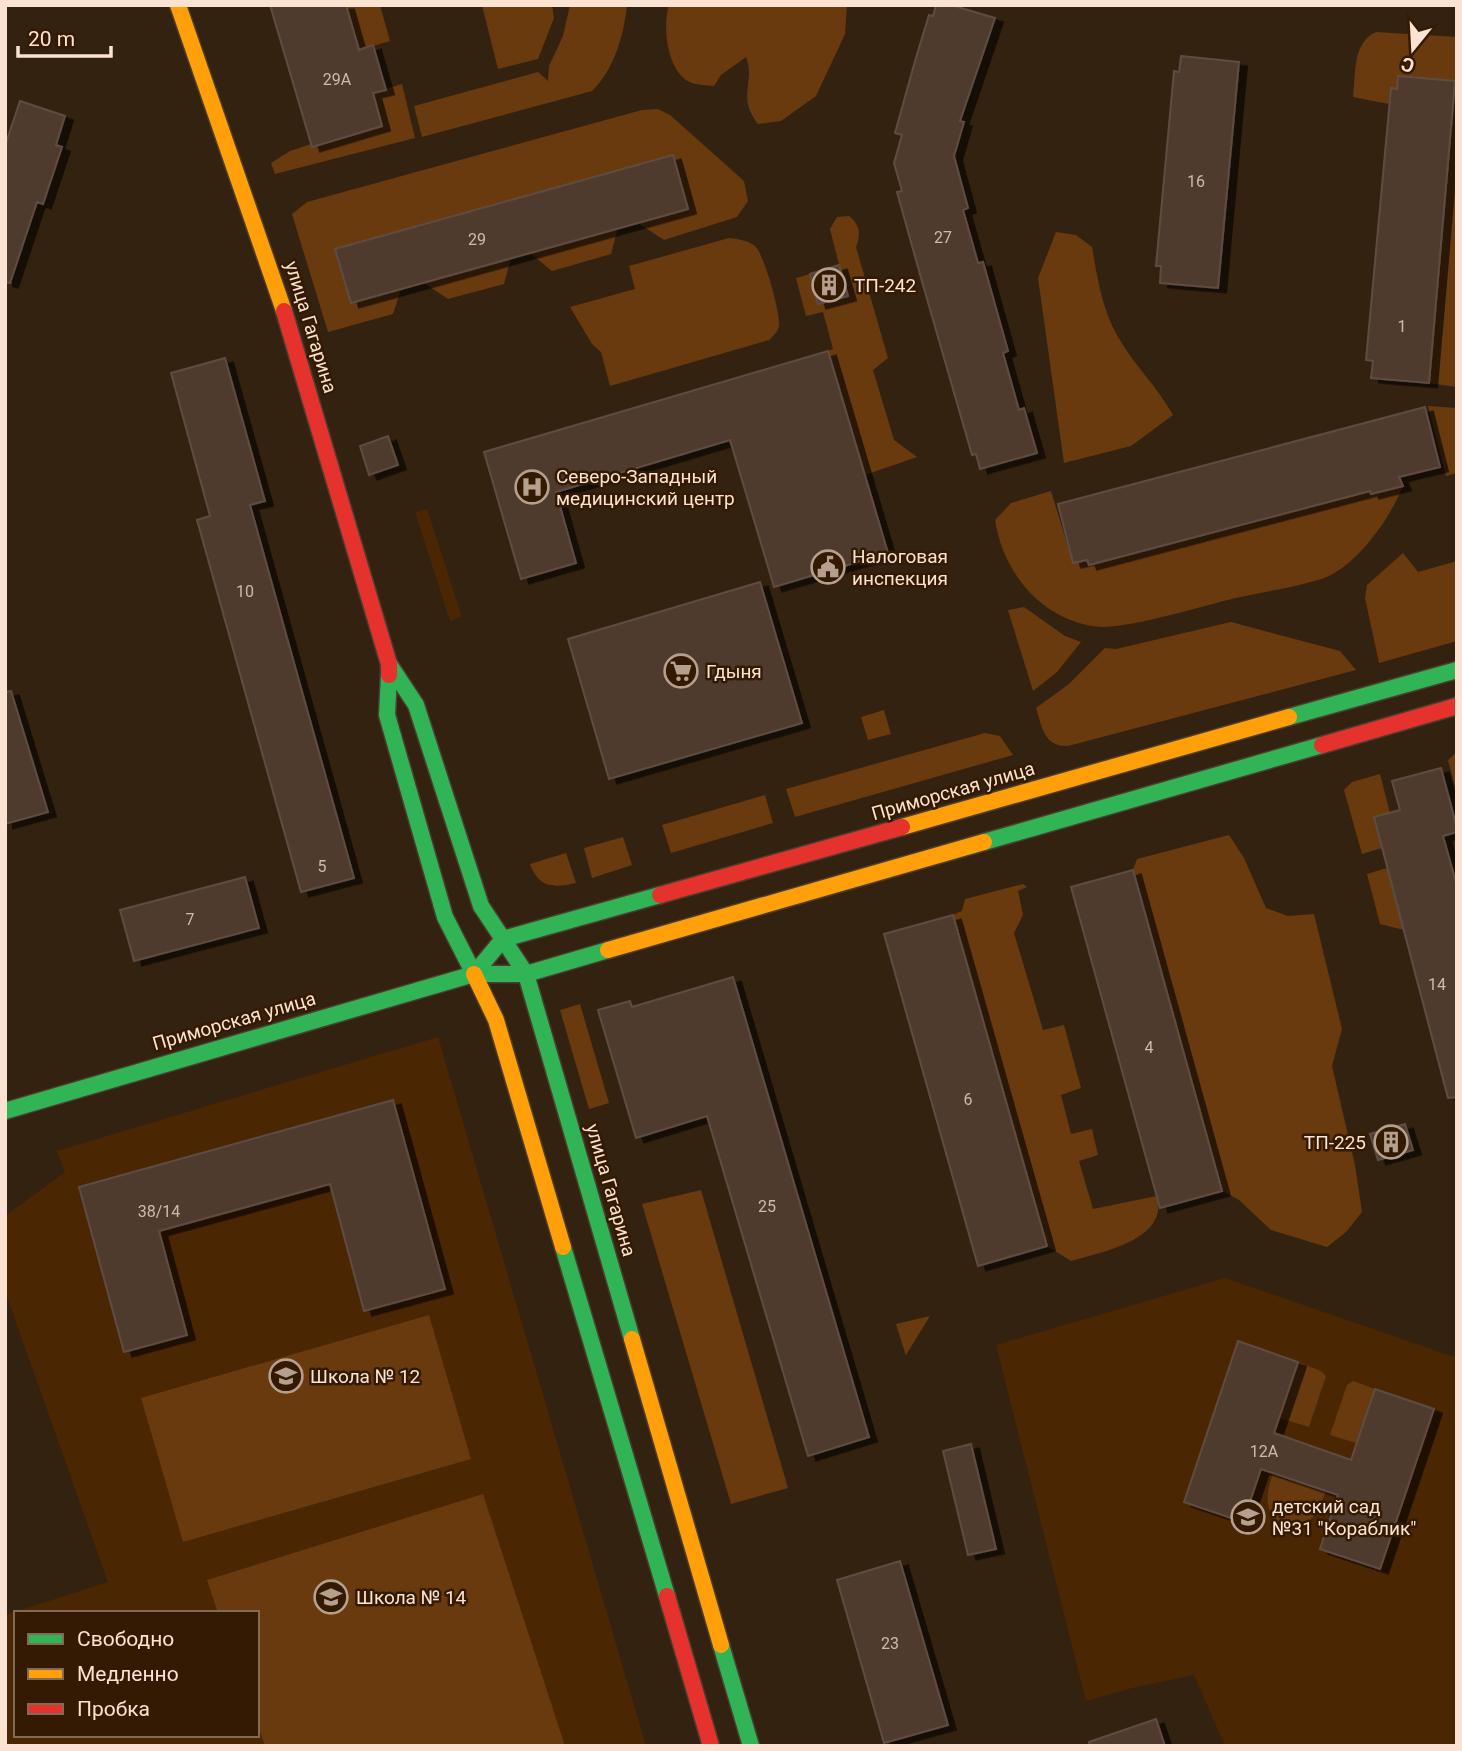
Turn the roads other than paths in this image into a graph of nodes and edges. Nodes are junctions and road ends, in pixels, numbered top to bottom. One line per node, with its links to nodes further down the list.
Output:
1 (178, 5): 2 (main road, улица Гагарина)
2 (389, 664): 5 (main road, улица Гагарина); 6 (main road, улица Гагарина)
3 (1457, 670): 5 (main road, Приморская улица)
4 (1457, 706): 7 (main road, Приморская улица)
5 (503, 939): 6 (main road); 7 (main road, улица Гагарина)
6 (474, 974): 7 (main road, Приморская улица); 8 (main road, Приморская улица); 9 (main road, улица Гагарина)
7 (526, 975): 10 (main road, улица Гагарина)
8 (5, 1111)
9 (711, 1746)
10 (751, 1746)

